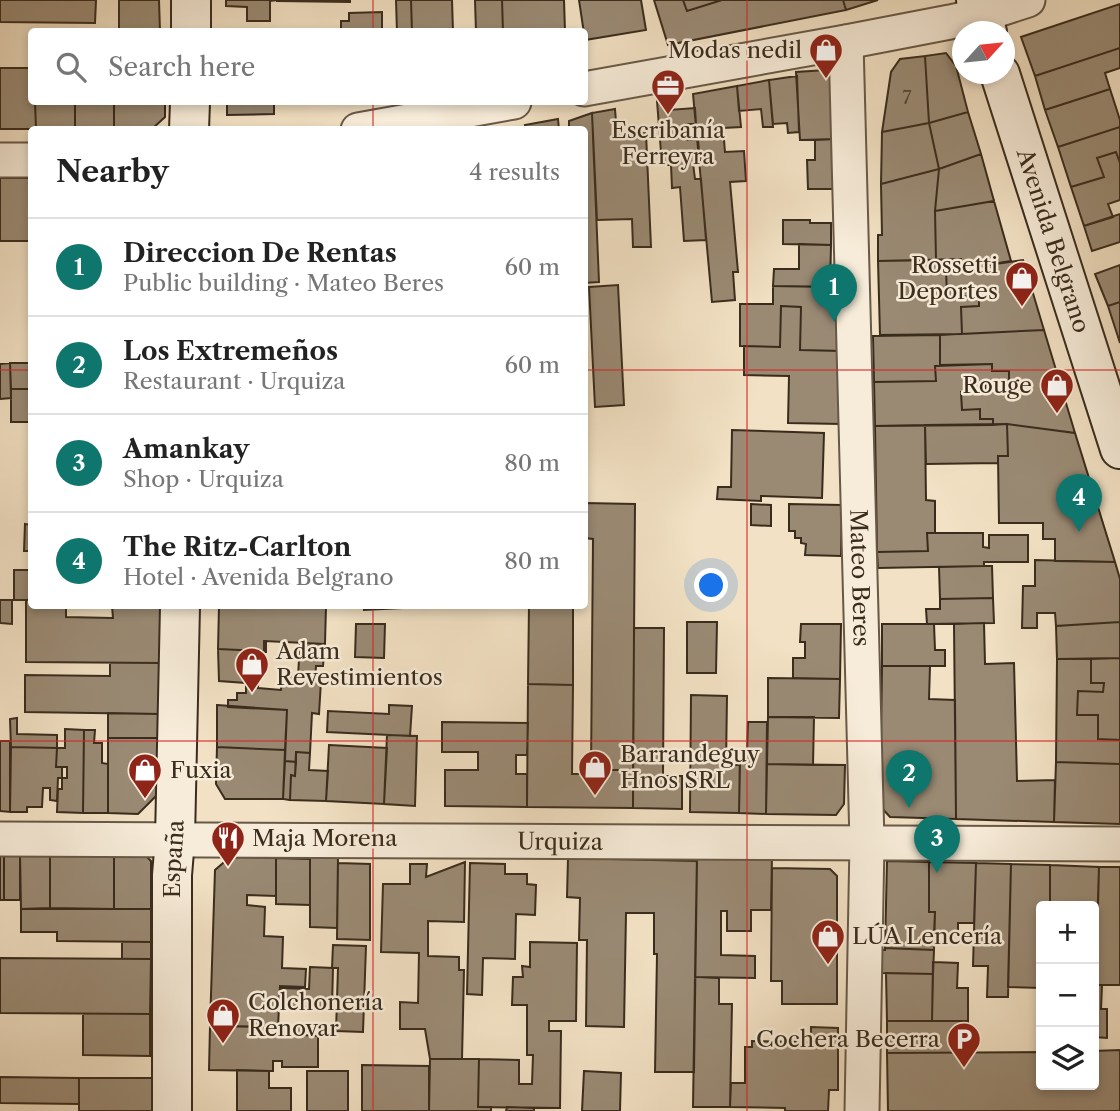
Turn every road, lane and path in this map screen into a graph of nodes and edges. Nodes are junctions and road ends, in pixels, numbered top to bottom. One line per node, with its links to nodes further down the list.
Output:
1 (191, 0): 4 (street)
2 (1028, 0): 3 (street)
3 (982, 16): 5 (street)
4 (191, 28)
5 (846, 42): 7 (street); 18 (street, Mateo Beres)
6 (1003, 84): 14 (street, Avenida Belgrano)
7 (588, 88)
8 (190, 105): 10 (street)
9 (497, 105): 11 (street)
10 (189, 126)
11 (380, 126)
12 (0, 160): 13 (street)
13 (28, 160)
14 (1120, 449)
15 (180, 609): 17 (street, España)
16 (0, 839): 17 (street, Urquiza)
17 (175, 839): 18 (street, Urquiza); 20 (street, España)
18 (867, 842): 19 (street, Urquiza); 21 (street, Mateo Beres)
19 (1120, 844)
20 (172, 1111)
21 (862, 1111)

